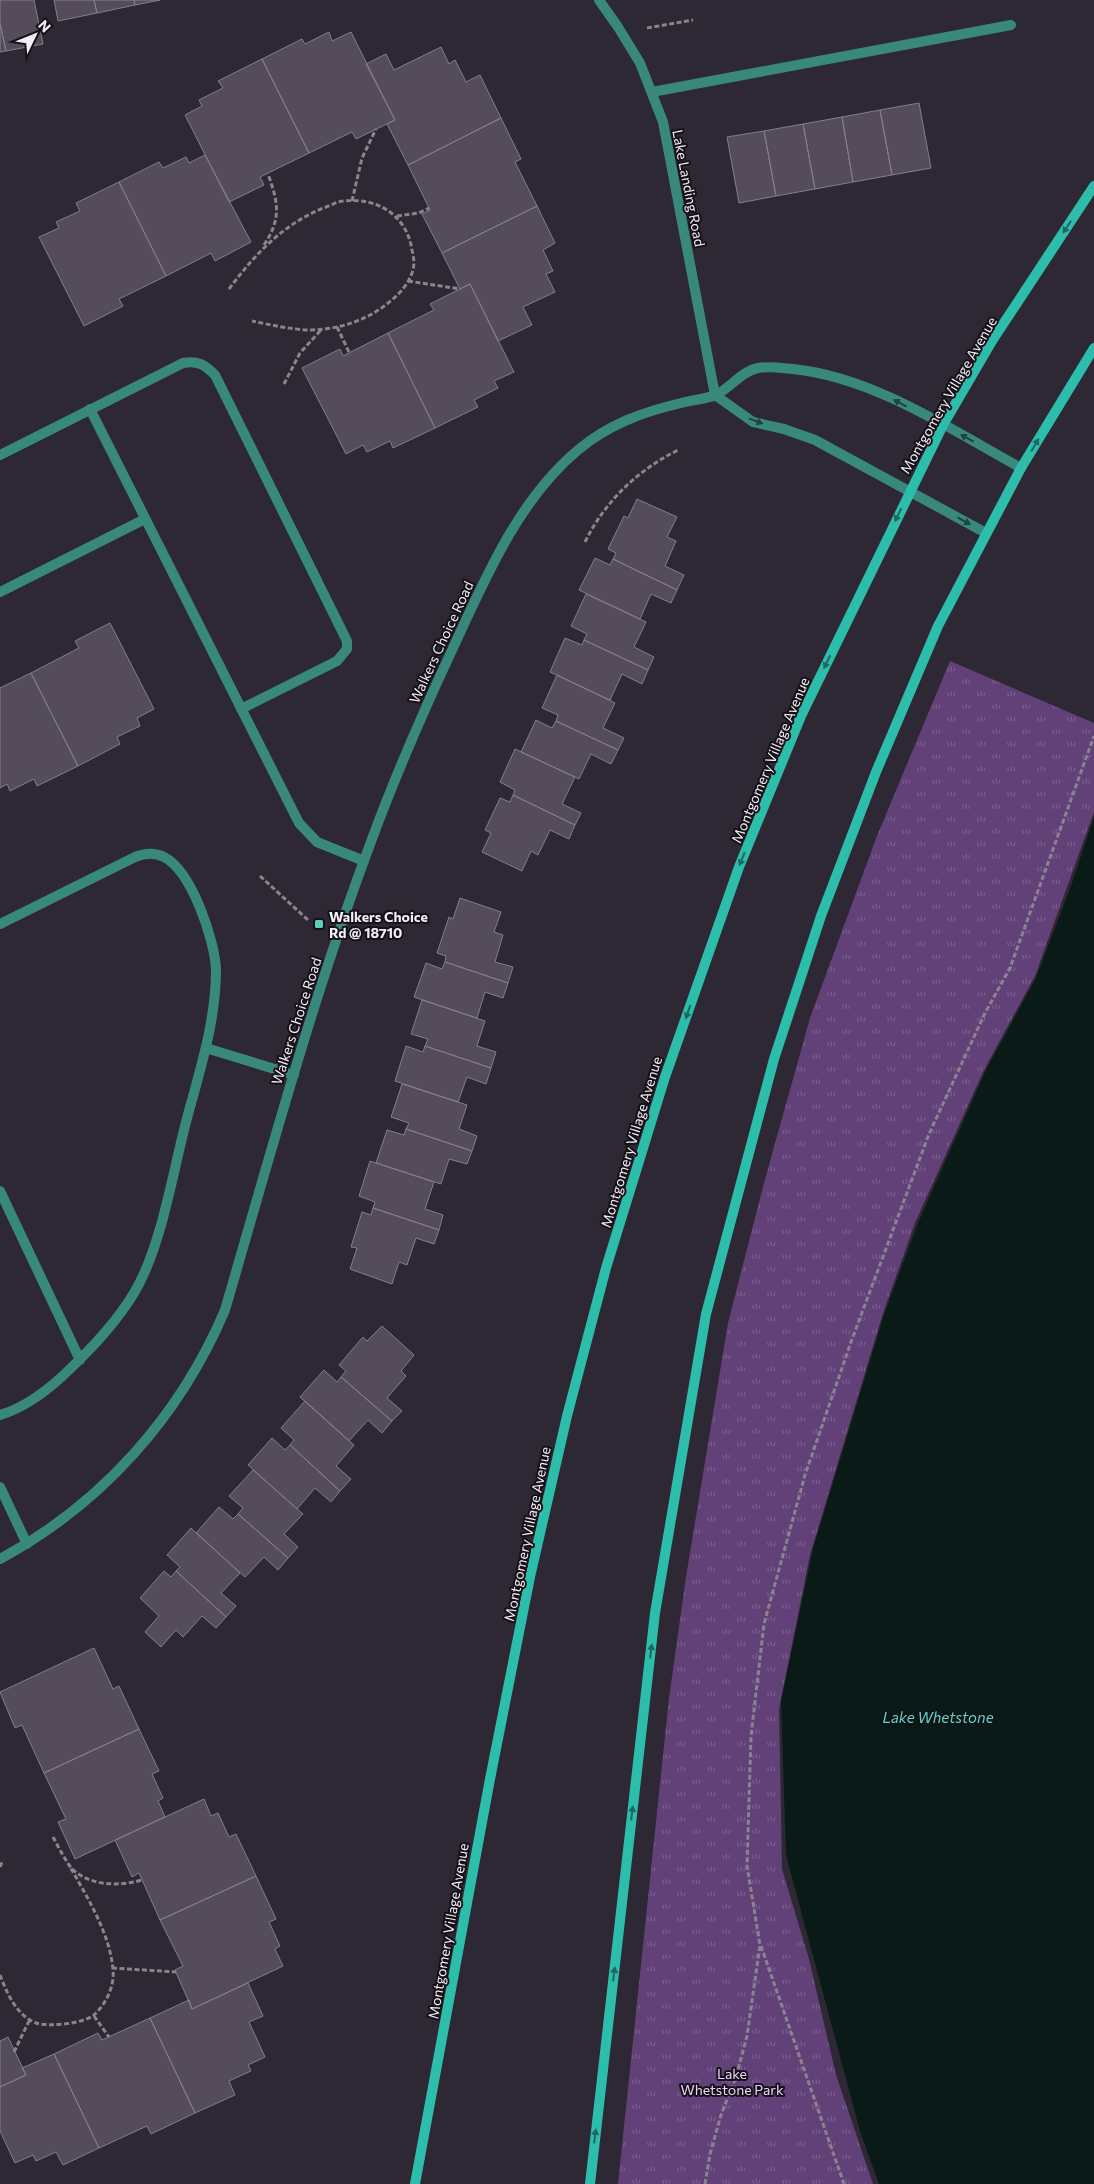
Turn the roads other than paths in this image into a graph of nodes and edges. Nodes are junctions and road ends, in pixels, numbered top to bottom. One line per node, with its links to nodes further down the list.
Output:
1 (599, 0): 3 (street, Lake Landing Road)
2 (1011, 25): 3 (street)
3 (652, 92): 6 (street, Lake Landing Road)
4 (1094, 186): 8 (main road, Montgomery Village Avenue, one-way to 8)
5 (1094, 348): 10 (main road, one-way to 5)
6 (715, 395): 8 (street, Walkers Choice Road, one-way to 6); 11 (street, one-way to 11); 16 (street, Walkers Choice Road)
7 (90, 409): 9 (street); 12 (street); 15 (street)
8 (943, 425): 10 (street, Walkers Choice Road, one-way to 8); 11 (main road, Montgomery Village Avenue)
9 (0, 454)
10 (1021, 468): 13 (main road)
11 (910, 491): 13 (street, one-way to 13); 26 (main road, Montgomery Village Avenue, one-way to 26)
12 (145, 520): 14 (street); 15 (street)
13 (986, 533): 27 (main road, one-way to 13)
14 (0, 592)
15 (241, 709): 16 (street)
16 (364, 861): 19 (street, Walkers Choice Road)
17 (0, 924): 18 (street)
18 (206, 1048): 19 (street); 21 (street)
19 (294, 1075): 24 (street, Walkers Choice Road)
20 (0, 1191): 21 (street)
21 (80, 1360): 22 (street)
22 (0, 1415)
23 (0, 1487): 24 (street)
24 (27, 1544): 25 (street, Walkers Choice Road)
25 (0, 1559)
26 (415, 2184)
27 (590, 2184)

